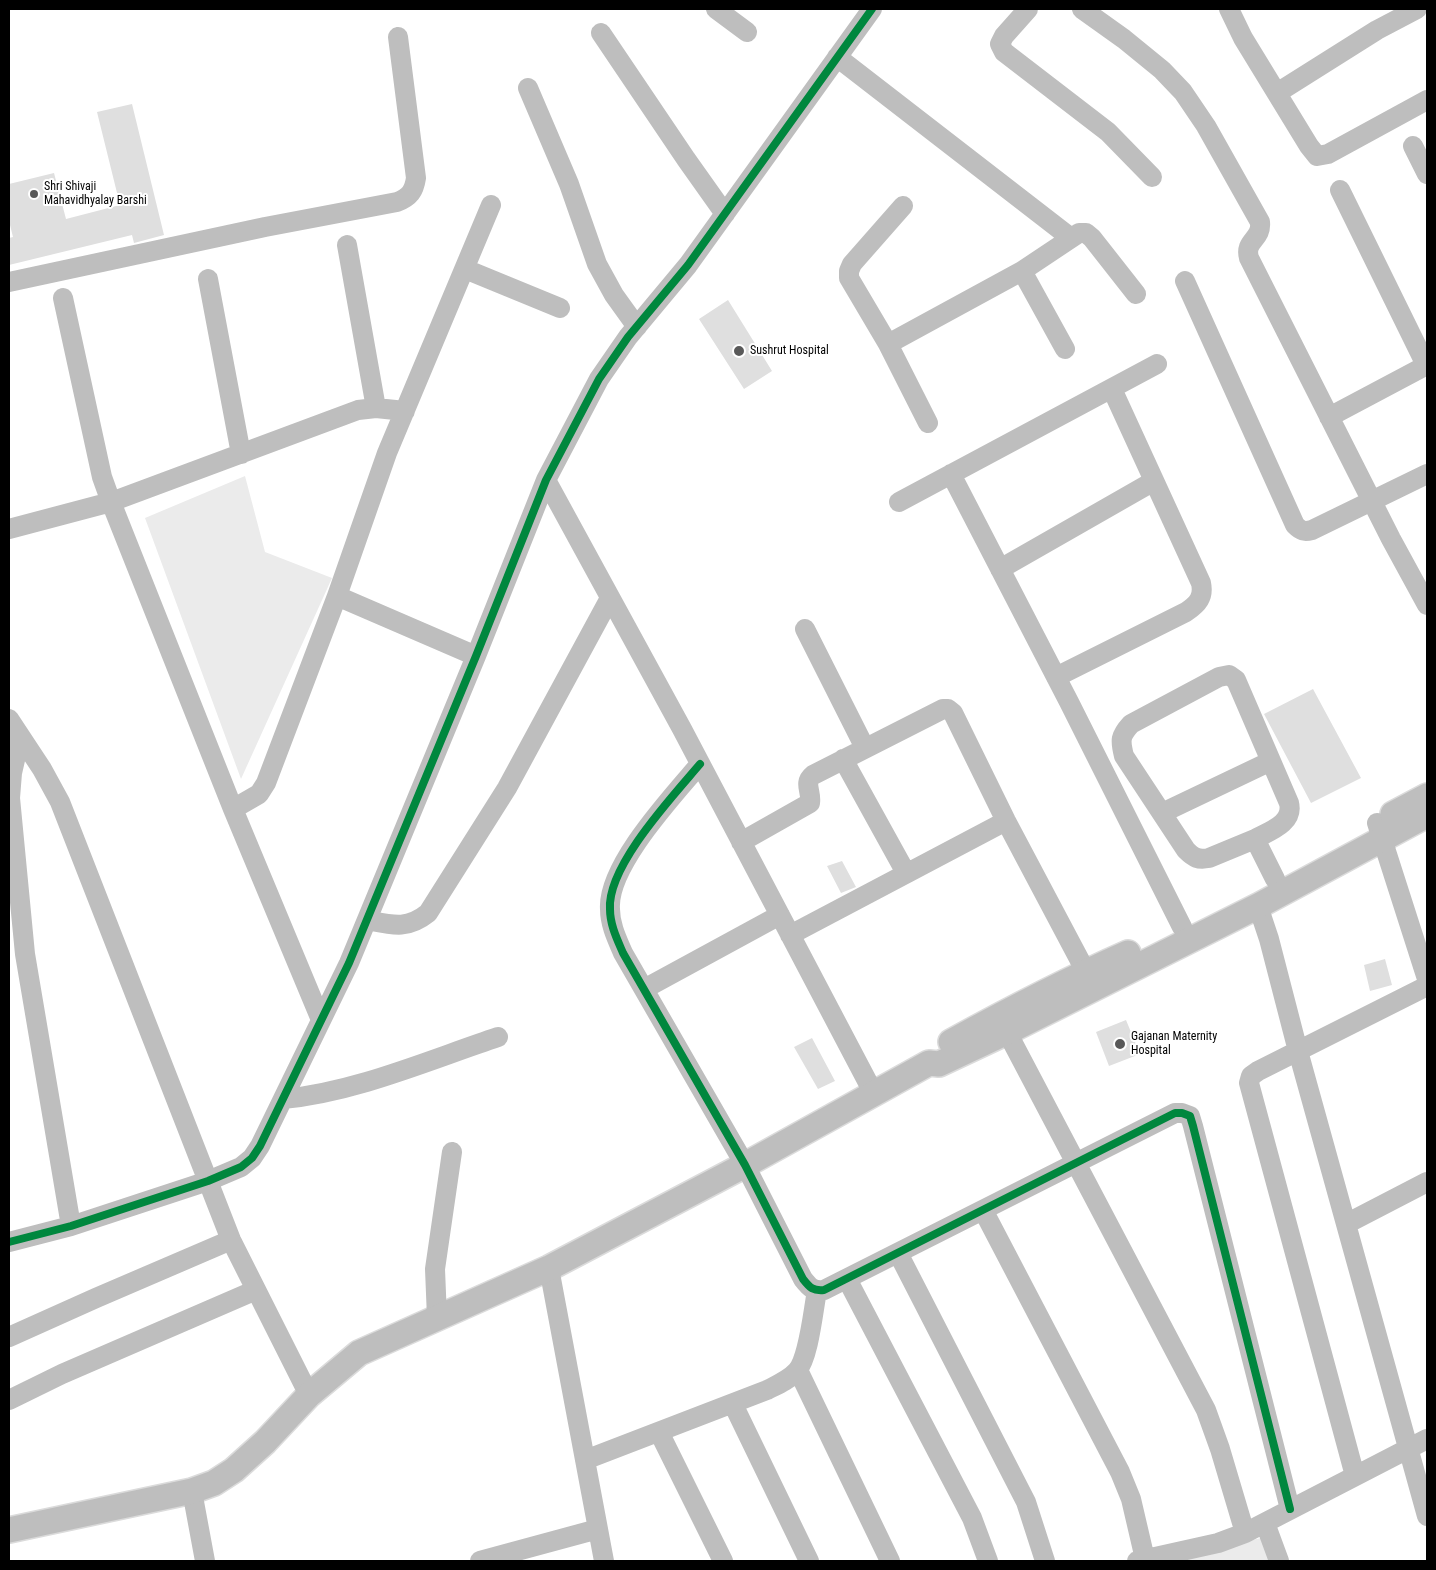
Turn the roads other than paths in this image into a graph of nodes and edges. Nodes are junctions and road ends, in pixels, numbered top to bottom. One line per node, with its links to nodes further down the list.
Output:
1 (716, 9): 7 (street)
2 (872, 9): 10 (street)
3 (1028, 9): 16 (street)
4 (1082, 9): 39 (street)
5 (1229, 9): 12 (street)
6 (1417, 9): 12 (street)
7 (747, 32)
8 (601, 33): 20 (street)
9 (398, 37): 27 (street)
10 (837, 57): 20 (street); 21 (street)
11 (528, 88): 31 (street)
12 (1277, 93): 13 (street)
13 (1427, 100)
14 (1413, 146): 15 (street)
15 (1427, 174)
16 (1152, 177)
17 (1340, 190): 35 (street)
18 (491, 205): 23 (street)
19 (903, 206): 32 (street)
20 (725, 214): 31 (street)
21 (1071, 238): 24 (street); 28 (street)
22 (347, 245): 37 (street)
23 (465, 269): 30 (street); 38 (street)
24 (1022, 271): 32 (street); 33 (street)
25 (208, 279): 41 (street)
26 (1185, 281): 48 (street)
27 (9, 282)
28 (1136, 294)
29 (63, 298): 46 (street)
30 (560, 308)
31 (637, 327): 44 (street)
32 (888, 344): 40 (street)
33 (1065, 349)
34 (1157, 364): 36 (street)
35 (1427, 365): 39 (street)
36 (1112, 388): 42 (street); 45 (street)
37 (376, 408): 38 (street); 41 (street)
38 (405, 411): 51 (street)
39 (1329, 417): 48 (street)
40 (928, 423)
41 (241, 454): 46 (street)
42 (950, 474): 47 (street); 50 (street)
43 (1427, 474): 48 (street)
44 (546, 480): 52 (street); 55 (street)
45 (1154, 481): 50 (street); 56 (street)
46 (111, 502): 49 (street); 64 (street)
47 (899, 502)
48 (1372, 502): 53 (street)
49 (9, 529)
50 (1000, 569): 56 (street)
51 (337, 596): 55 (street); 64 (street)
52 (610, 598): 62 (street); 75 (street)
53 (1427, 605)
54 (804, 629): 59 (street)
55 (476, 656): 75 (street)
56 (1056, 677): 77 (street)
57 (9, 718): 58 (street)
58 (20, 738): 76 (street); 93 (street)
59 (865, 748): 60 (street); 67 (street)
60 (843, 759): 70 (street); 71 (street)
61 (1272, 761): 65 (street); 65 (street); 69 (street)
62 (700, 764): 70 (street); 82 (street)
63 (1427, 796): 68 (main road)
64 (233, 809): 83 (street)
65 (1162, 813): 69 (street)
66 (1427, 815): 68 (main road)
67 (1006, 821): 71 (street); 79 (street)
68 (1380, 831): 72 (main road); 73 (main road); 80 (street)
69 (1255, 839): 72 (street)
70 (742, 842): 74 (street)
71 (906, 873): 78 (street)
72 (1275, 879): 77 (main road)
73 (1258, 906): 84 (main road); 86 (street)
74 (780, 914): 78 (street); 82 (street)
75 (367, 920): 83 (street)
76 (16, 921): 97 (street)
77 (1182, 927): 79 (main road)
78 (790, 935): 88 (street)
79 (1086, 972): 87 (main road)
80 (1427, 979)
81 (1427, 986): 86 (street)
82 (644, 990): 92 (street)
83 (322, 1020): 89 (street)
84 (1007, 1032): 87 (main road); 91 (street)
85 (498, 1037): 89 (street)
86 (1298, 1051): 96 (street); 115 (street)
87 (929, 1063): 88 (main road)
88 (874, 1094): 92 (main road)
89 (283, 1099): 93 (street)
90 (452, 1152): 105 (street)
91 (1077, 1163): 95 (street); 117 (street); 122 (street)
92 (745, 1165): 101 (main road); 104 (street)
93 (208, 1181): 97 (street); 98 (street)
94 (1427, 1182): 96 (street)
95 (983, 1210): 100 (street); 123 (street)
96 (1346, 1224): 113 (street)
97 (71, 1226): 99 (street)
98 (231, 1240): 103 (street); 106 (street)
99 (9, 1242)
100 (898, 1253): 102 (street); 131 (street)
101 (549, 1268): 105 (main road); 114 (street)
102 (847, 1278): 104 (street); 130 (street)
103 (256, 1290): 108 (street); 109 (street)
104 (817, 1291): 107 (street)
105 (437, 1318): 108 (main road)
106 (9, 1338)
107 (798, 1370): 110 (street); 129 (street)
108 (309, 1395): 116 (main road)
109 (9, 1400)
110 (733, 1404): 111 (street); 128 (street)
111 (659, 1432): 114 (street); 127 (street)
112 (1427, 1439): 113 (street)
113 (1408, 1449): 115 (street); 118 (street)
114 (585, 1460): 120 (street)
115 (1355, 1476): 117 (street)
116 (192, 1491): 121 (main road); 124 (street)
117 (1290, 1509): 119 (street)
118 (1427, 1516)
119 (1266, 1523): 122 (street); 132 (street)
120 (598, 1529): 125 (street); 126 (street)
121 (9, 1530)
122 (1245, 1534): 123 (street)
123 (1141, 1560)
124 (205, 1561)
125 (480, 1561)
126 (604, 1561)
127 (722, 1561)
128 (809, 1561)
129 (890, 1561)
130 (988, 1561)
131 (1044, 1561)
132 (1279, 1561)

